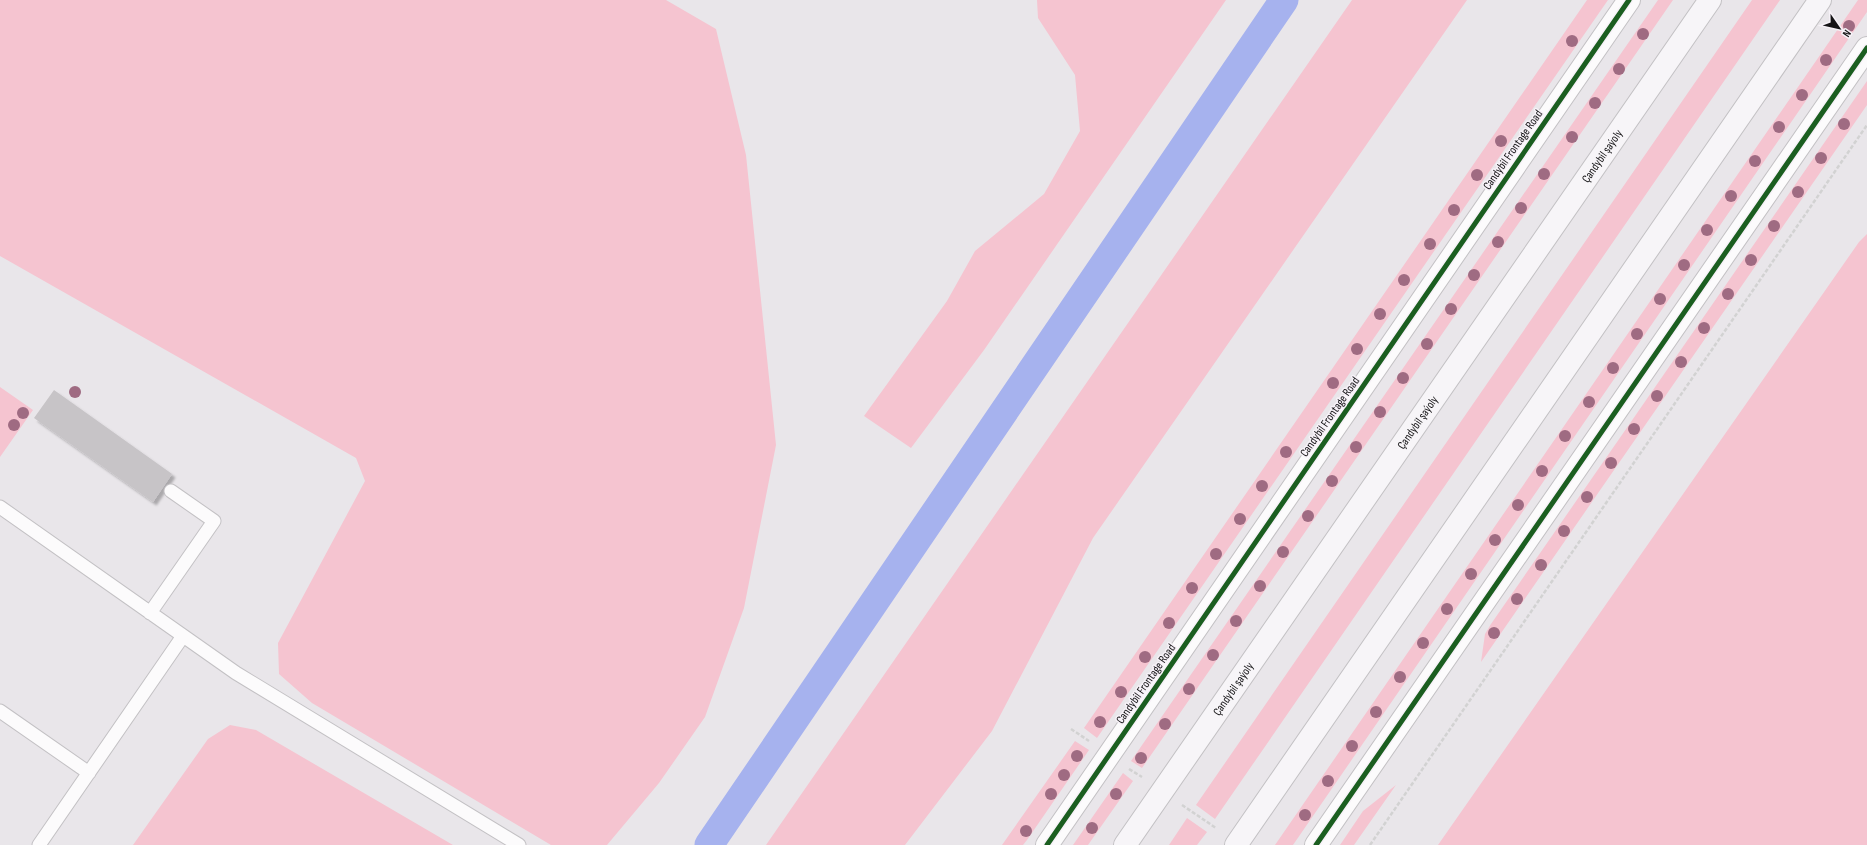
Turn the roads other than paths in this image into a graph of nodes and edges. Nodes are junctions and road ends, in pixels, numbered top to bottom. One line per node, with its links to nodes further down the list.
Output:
1 (1629, 0): 13 (street, Candybil Frontage Road)
2 (1710, 0): 14 (main road, Çandybil şaýoly)
3 (1820, 0): 15 (main road)
4 (1867, 48): 16 (street)
5 (171, 491): 7 (lane)
6 (0, 508): 7 (lane)
7 (150, 613): 8 (lane)
8 (183, 636): 10 (lane); 12 (lane)
9 (0, 711): 10 (lane)
10 (89, 773): 11 (lane)
11 (39, 845)
12 (520, 845)
13 (1047, 845)
14 (1126, 845)
15 (1236, 845)
16 (1316, 845)

